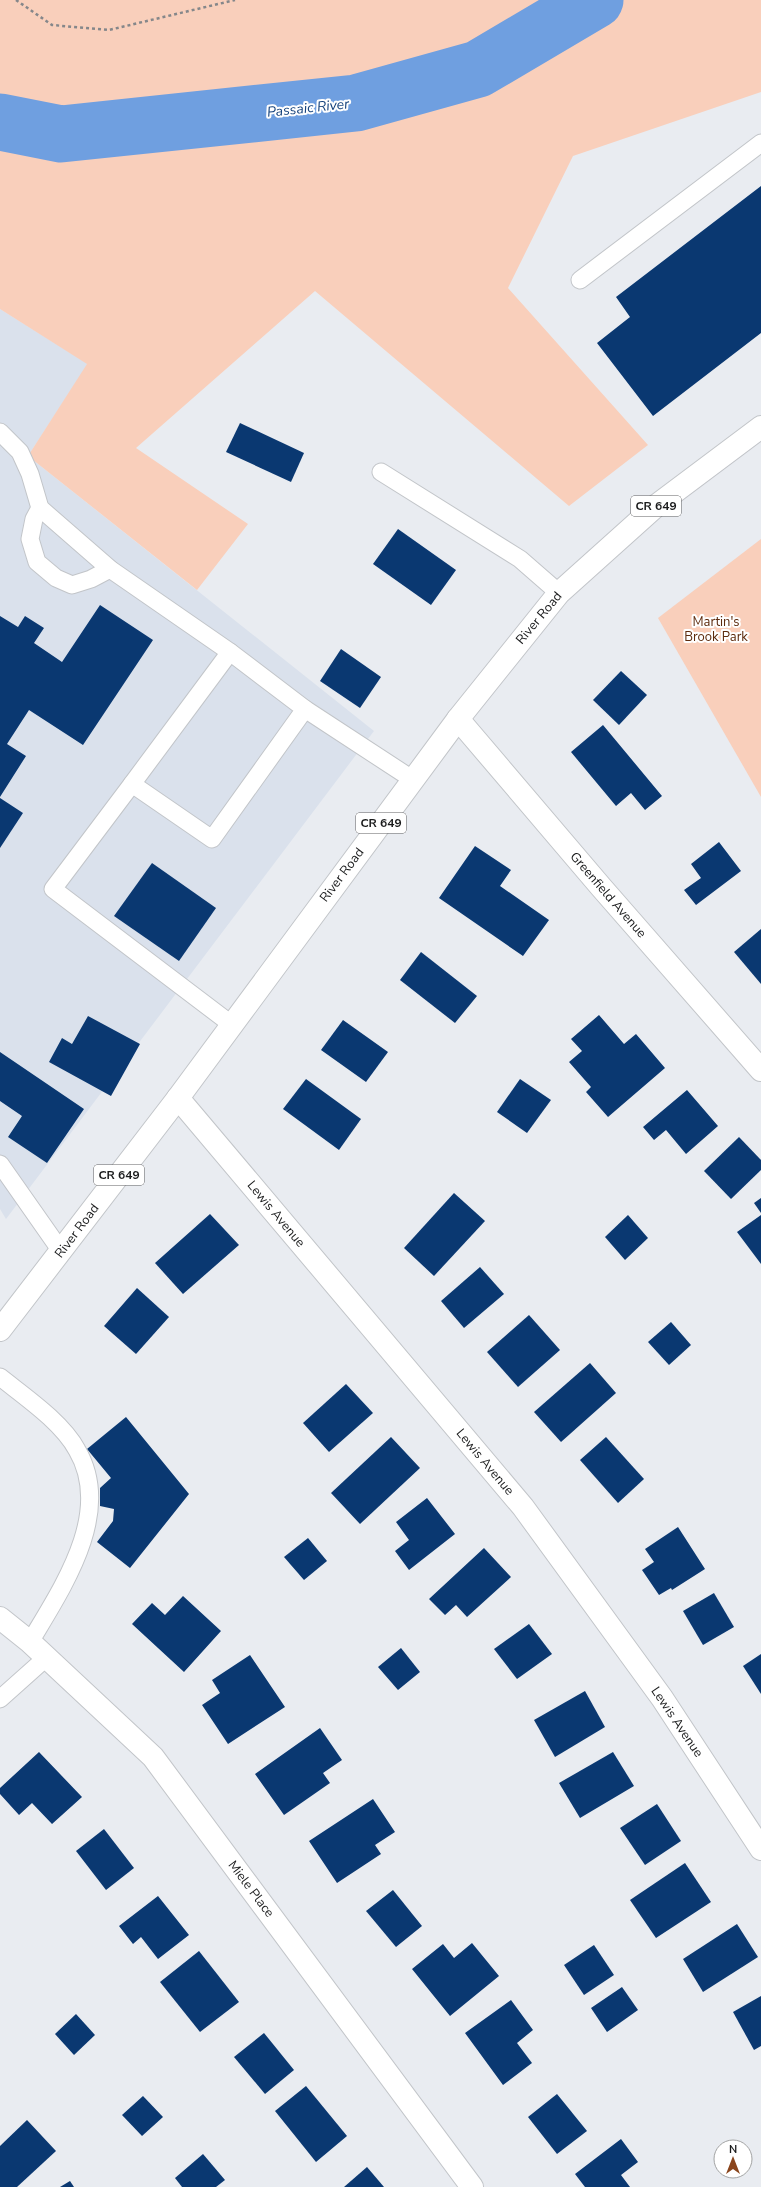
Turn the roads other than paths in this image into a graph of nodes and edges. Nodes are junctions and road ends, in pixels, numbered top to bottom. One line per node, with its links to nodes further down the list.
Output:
1 (761, 143): 2 (lane)
2 (580, 280)
3 (761, 427): 8 (street, River Road / CR 649)
4 (0, 432): 6 (lane)
5 (381, 472): 8 (lane)
6 (40, 508): 7 (lane); 7 (lane)
7 (110, 569): 9 (lane)
8 (559, 593): 11 (street, River Road / CR 649)
9 (230, 652): 10 (lane); 13 (lane)
10 (305, 708): 12 (lane); 13 (lane)
11 (458, 718): 12 (street, River Road / CR 649); 15 (street, Greenfield Avenue)
12 (412, 779): 14 (street, River Road / CR 649)
13 (132, 784): 14 (lane)
14 (231, 1024): 16 (street, River Road / CR 649)
15 (761, 1070)
16 (178, 1098): 18 (street, River Road / CR 649); 25 (street, Lewis Avenue)
17 (0, 1164): 18 (lane)
18 (61, 1251): 19 (street, River Road / CR 649)
19 (2, 1322)
20 (0, 1377): 22 (lane)
21 (0, 1618): 22 (street, Miele Place)
22 (30, 1642): 23 (street, Miele Place)
23 (47, 1657): 24 (lane); 26 (street, Miele Place)
24 (0, 1699)
25 (761, 1849)
26 (472, 2187)

